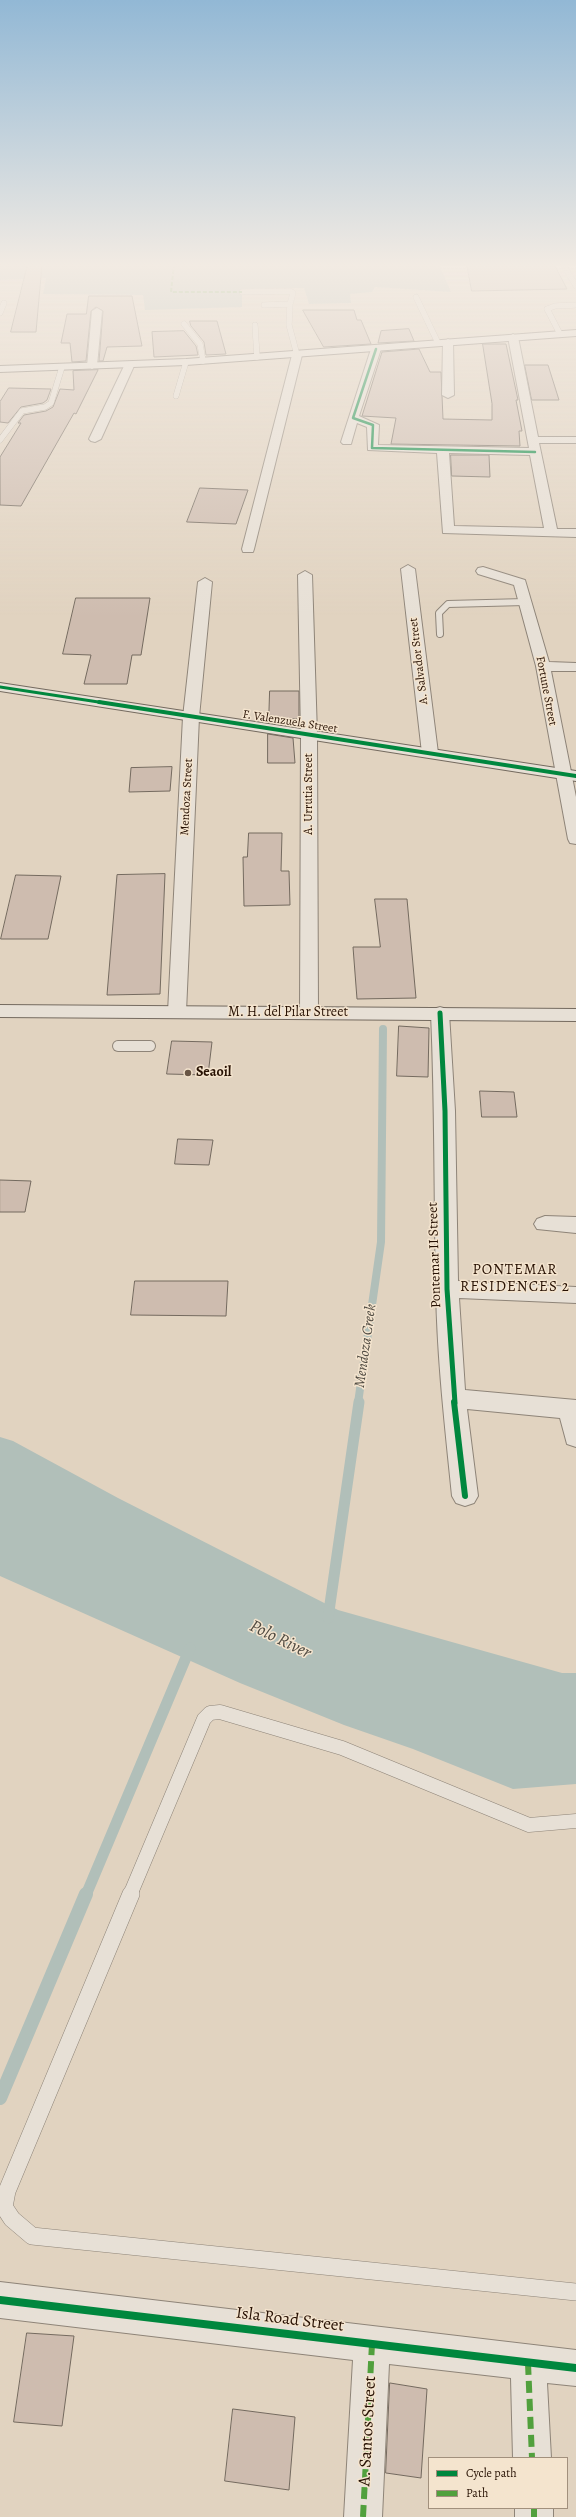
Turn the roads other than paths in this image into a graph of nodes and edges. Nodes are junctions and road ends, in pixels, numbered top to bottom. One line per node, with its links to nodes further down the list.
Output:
1 (58, 381): 11 (lane)
2 (122, 381): 12 (street)
3 (180, 381): 9 (lane)
4 (290, 381): 19 (street)
5 (365, 381): 10 (street)
6 (447, 381): 8 (street)
7 (522, 381): 15 (street)
8 (448, 395)
9 (176, 396)
10 (353, 418): 14 (street); 16 (street)
11 (0, 440)
12 (95, 440)
13 (576, 440): 15 (street)
14 (347, 442)
15 (534, 446): 16 (street); 17 (street)
16 (443, 450): 17 (street)
17 (550, 533): 18 (street)
18 (576, 533)
19 (248, 549)
20 (408, 569): 31 (street, A. Salvador Street)
21 (483, 571): 24 (street, Fortune Street)
22 (305, 575): 30 (street, A. Urrutia Street)
23 (205, 582): 29 (street, Mendoza Street)
24 (526, 602): 25 (lane); 26 (street, Fortune Street)
25 (440, 634)
26 (542, 666): 27 (street); 32 (street, Fortune Street)
27 (576, 666)
28 (0, 687): 29 (street, F. Valenzuela Street)
29 (191, 716): 30 (street, F. Valenzuela Street); 35 (street, Mendoza Street)
30 (309, 735): 31 (street, F. Valenzuela Street); 36 (street, A. Urrutia Street)
31 (430, 753): 32 (street, F. Valenzuela Street)
32 (569, 775): 33 (street, Fortune Street)
33 (576, 839)
34 (0, 1011): 35 (street, M. H. del Pilar Street)
35 (177, 1012): 36 (street, M. H. del Pilar Street)
36 (309, 1013): 37 (street, M. H. del Pilar Street)
37 (440, 1013): 38 (street, M. H. del Pilar Street); 43 (street, Pontemar II Street)
38 (576, 1015)
39 (118, 1046): 40 (lane)
40 (150, 1046)
41 (545, 1224): 42 (street)
42 (576, 1225)
43 (447, 1289): 44 (street); 45 (street, Pontemar II Street)
44 (576, 1295)
45 (454, 1398): 46 (street); 48 (street, Pontemar II Street)
46 (573, 1410): 47 (street)
47 (576, 1437)
48 (465, 1496)
49 (576, 1821): 50 (lane)
50 (576, 2292)
51 (0, 2300): 52 (street, Isla Road Street)
52 (372, 2344): 53 (street, Isla Road Street); 56 (street, A. Santos Street)
53 (528, 2363): 54 (street, Isla Road Street); 55 (street)
54 (576, 2368)
55 (532, 2457)
56 (363, 2517)

